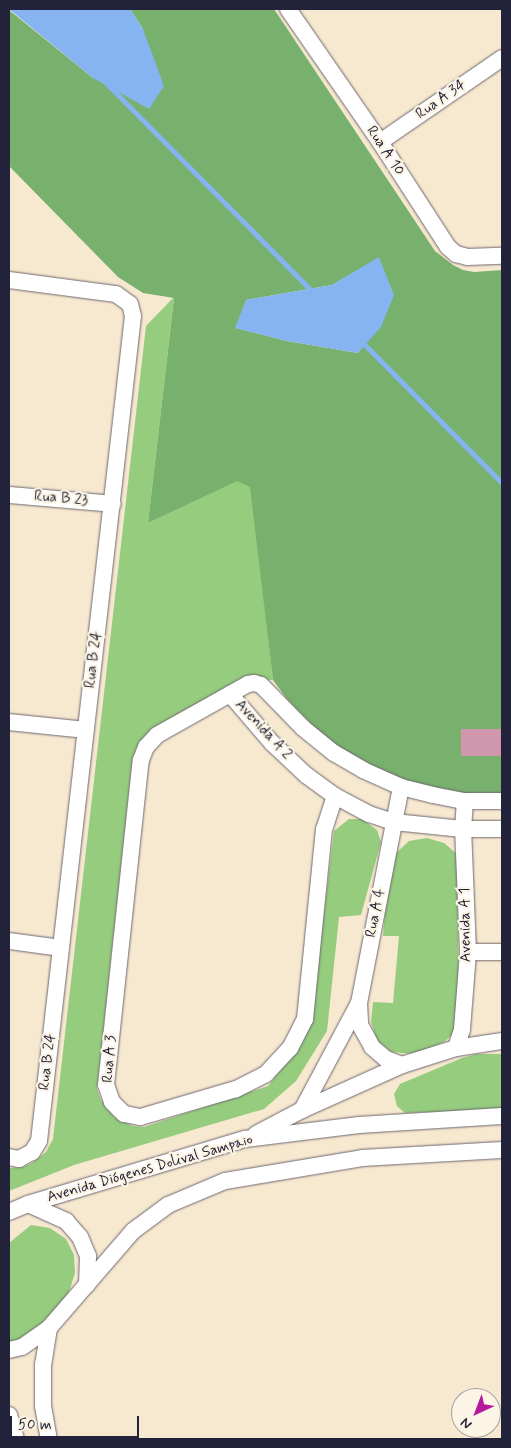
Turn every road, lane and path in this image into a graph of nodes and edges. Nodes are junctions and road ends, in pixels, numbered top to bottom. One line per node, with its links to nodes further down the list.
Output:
1 (288, 9): 3 (street, Rua A 10)
2 (502, 58): 3 (street, Rua A 34)
3 (380, 142): 4 (street, Rua A 10)
4 (502, 256)
5 (9, 280): 7 (street, Rua B 24)
6 (9, 495): 7 (street, Rua B 23)
7 (113, 504): 10 (street, Rua B 24)
8 (230, 694): 11 (street, Avenida A 2); 12 (street, Avenida A 2); 12 (street, Rua A 3)
9 (9, 722): 10 (street)
10 (86, 730): 19 (street, Rua B 24)
11 (401, 787): 13 (street, Avenida A 2); 15 (street, Rua A 4)
12 (335, 796): 15 (street, Avenida A 2)
13 (465, 800): 14 (street, Avenida A 2); 16 (street, Avenida A 1)
14 (502, 801)
15 (394, 822): 16 (street, Avenida A 2); 22 (street, Rua A 4)
16 (464, 829): 17 (street, Avenida A 2); 20 (street, Avenida A 1)
17 (502, 829)
18 (9, 942): 19 (street)
19 (61, 948): 30 (street, Rua B 24)
20 (468, 952): 21 (street); 24 (street, Avenida A 1)
21 (502, 952)
22 (359, 1004): 25 (street, Rua A 4); 26 (street, Rua A 4)
23 (502, 1041): 24 (street)
24 (456, 1048): 25 (street)
25 (402, 1065): 26 (street)
26 (302, 1110): 28 (street)
27 (502, 1116): 28 (street, Avenida Diógenes Dolival Sampaio)
28 (245, 1139): 31 (street, Avenida Diógenes Dolival Sampaio)
29 (502, 1150): 33 (street)
30 (9, 1157)
31 (28, 1204): 32 (street, Avenida Diógenes Dolival Sampaio); 33 (street)
32 (9, 1212)
33 (87, 1285): 34 (street)
34 (49, 1328): 35 (street); 38 (street)
35 (9, 1350)
36 (9, 1416): 37 (street)
37 (16, 1439)
38 (49, 1439)

